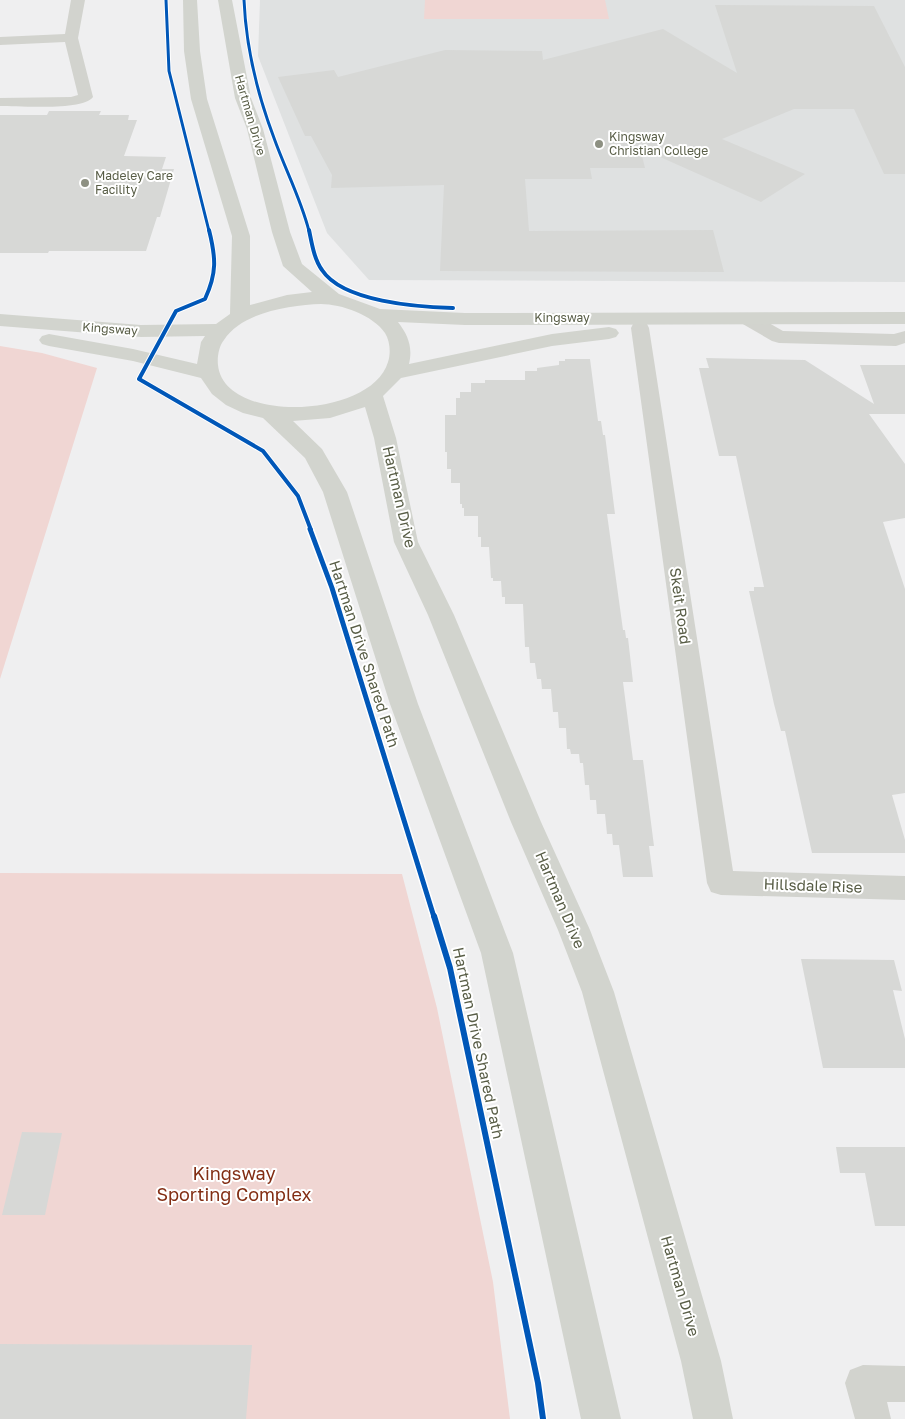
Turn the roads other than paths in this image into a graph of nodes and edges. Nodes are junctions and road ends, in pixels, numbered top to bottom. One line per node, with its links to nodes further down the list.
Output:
1 (78, 0): 4 (street)
2 (190, 0): 9 (main road)
3 (225, 0): 7 (main road, Hartman Drive)
4 (71, 38): 5 (street); 6 (street)
5 (0, 41)
6 (0, 102)
7 (332, 299): 8 (main road); 9 (main road)
8 (377, 315): 11 (main road, Kingsway); 17 (main road)
9 (240, 316): 14 (main road)
10 (905, 318): 11 (main road, Kingsway)
11 (748, 319): 13 (main road, Kingsway); 16 (street)
12 (0, 320): 14 (main road, Kingsway)
13 (640, 328): 17 (main road, Kingsway); 21 (street, Skeit Road)
14 (221, 330): 18 (main road)
15 (0, 332): 18 (main road, Kingsway)
16 (905, 337)
17 (395, 372): 19 (main road)
18 (209, 373): 20 (main road)
19 (372, 394): 20 (main road); 25 (main road, Hartman Drive)
20 (270, 412): 24 (main road)
21 (721, 883): 22 (street, Hillsdale Rise)
22 (905, 888)
23 (905, 1384): 26 (street)
24 (601, 1419)
25 (713, 1419)
26 (873, 1419)

